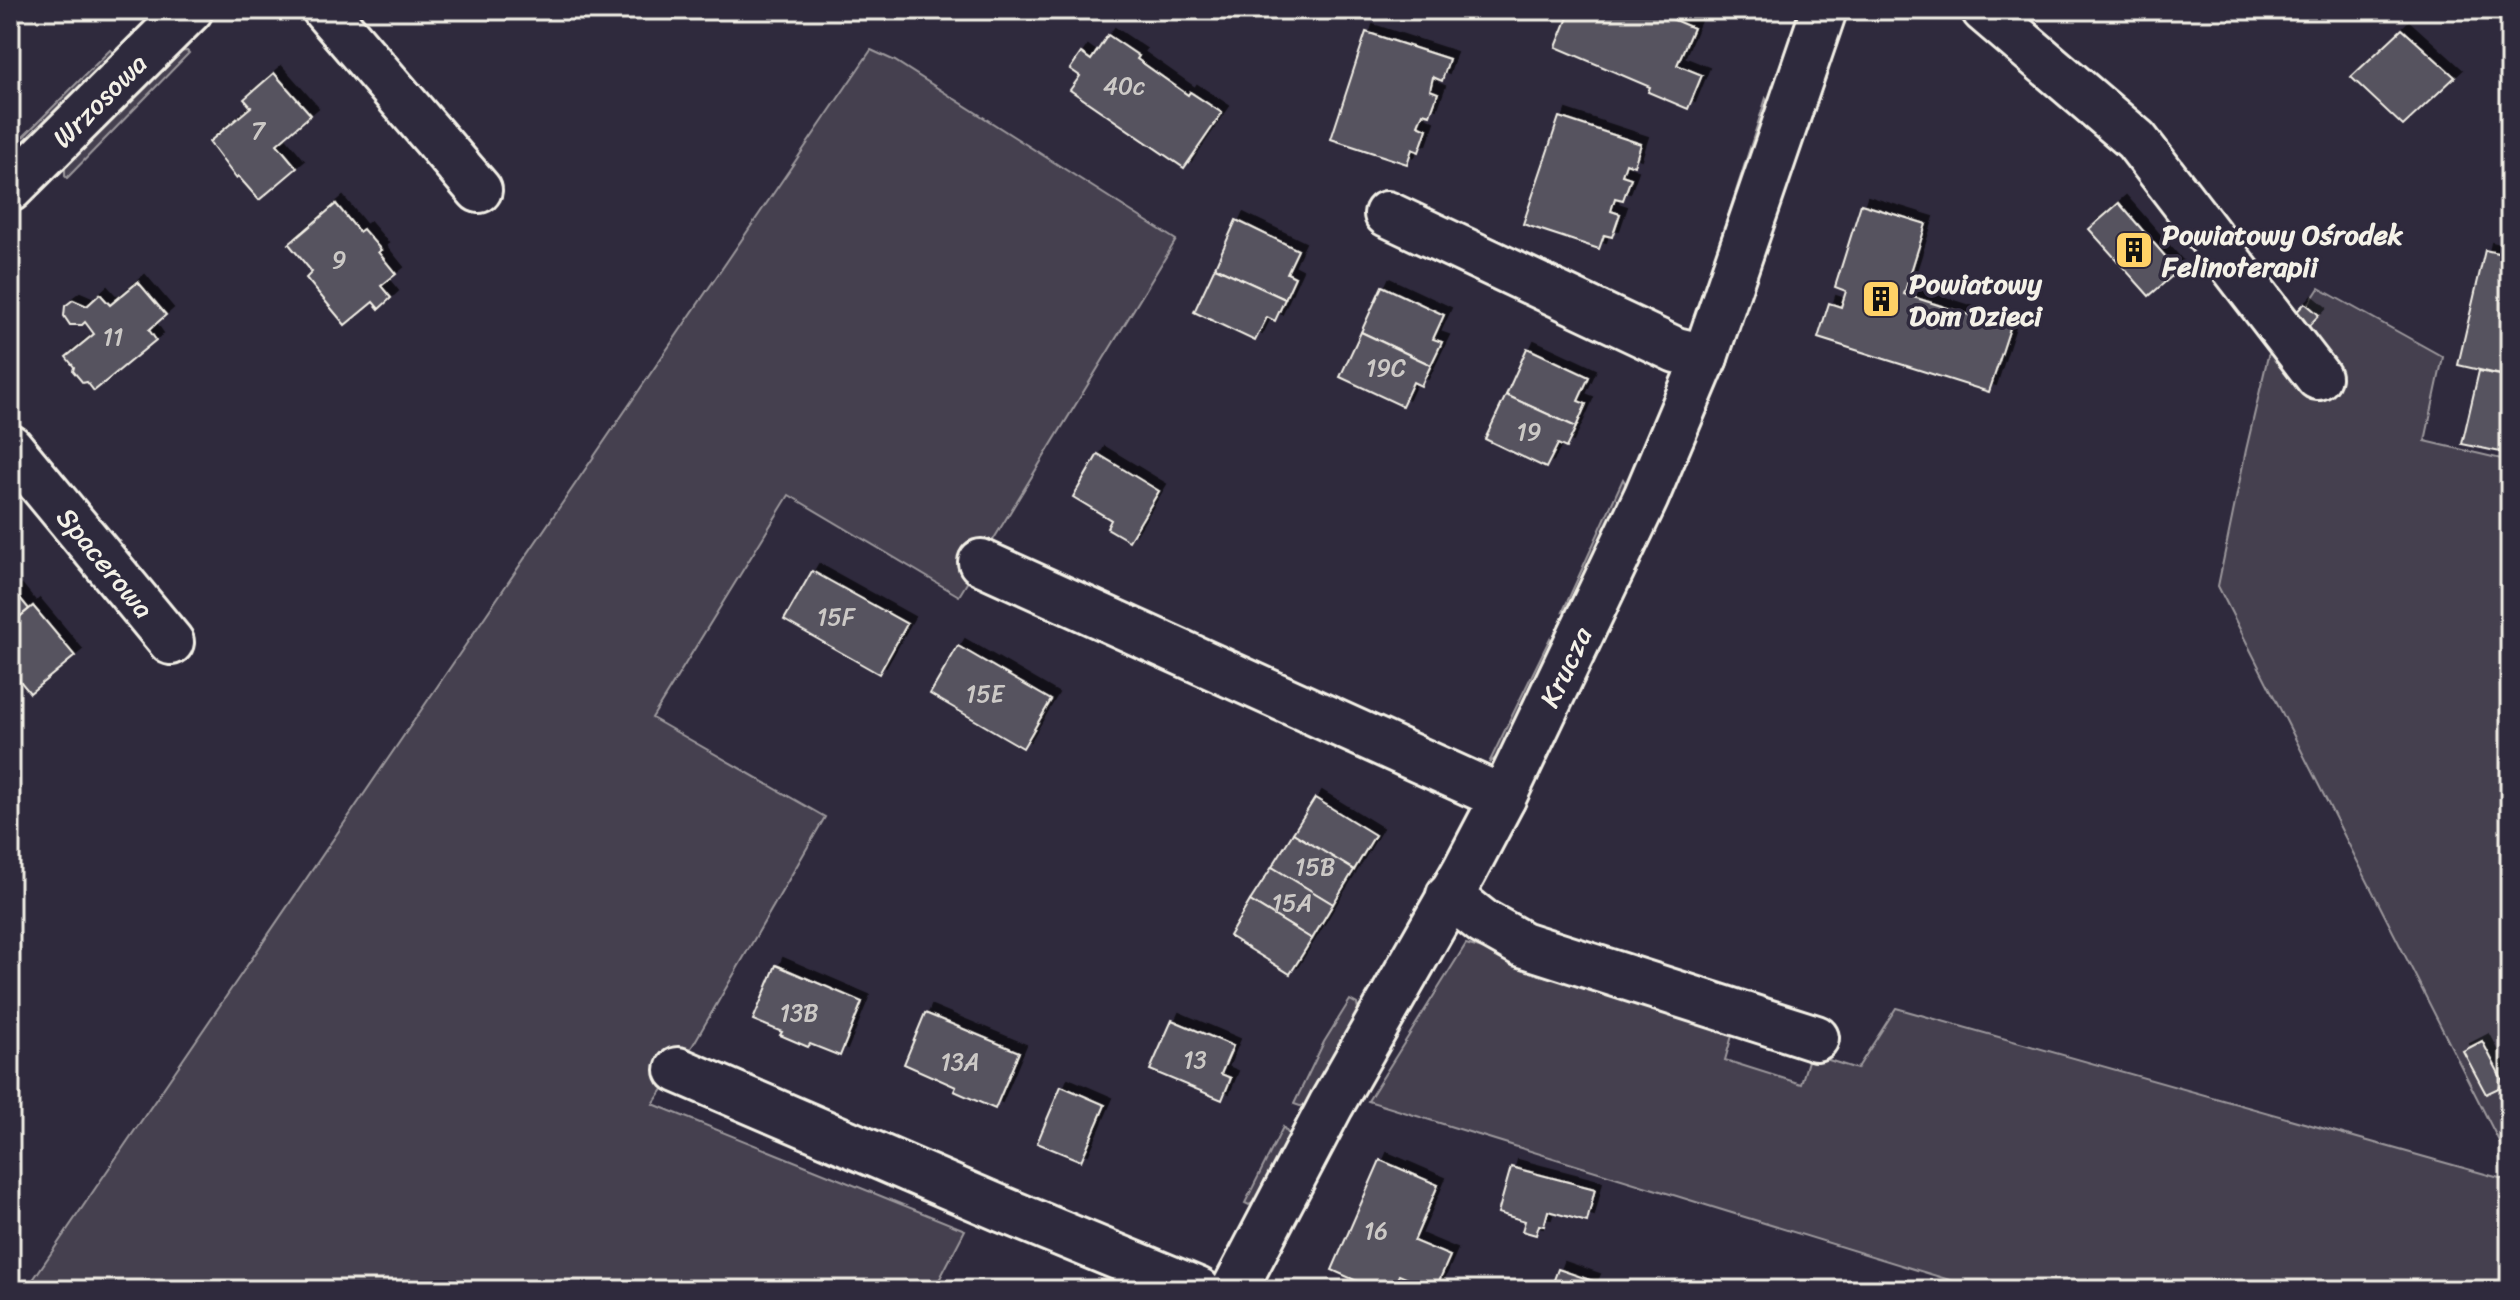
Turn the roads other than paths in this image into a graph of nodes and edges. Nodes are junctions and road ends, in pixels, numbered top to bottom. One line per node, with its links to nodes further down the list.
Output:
1 (190, 10): 5 (street, Wrzosowa)
2 (325, 10): 6 (street)
3 (1824, 10): 8 (street, Krucza)
4 (1984, 10): 9 (street)
5 (10, 189)
6 (479, 190)
7 (1387, 214): 8 (street)
8 (1705, 357): 13 (street, Krucza)
9 (2318, 377)
10 (10, 447): 12 (street, Spacerowa)
11 (981, 562): 13 (street)
12 (171, 642)
13 (1503, 798): 14 (street, Krucza)
14 (1449, 895): 15 (street); 18 (street, Krucza)
15 (1816, 1038)
16 (678, 1070): 17 (street)
17 (1198, 1290)
18 (1234, 1290)

